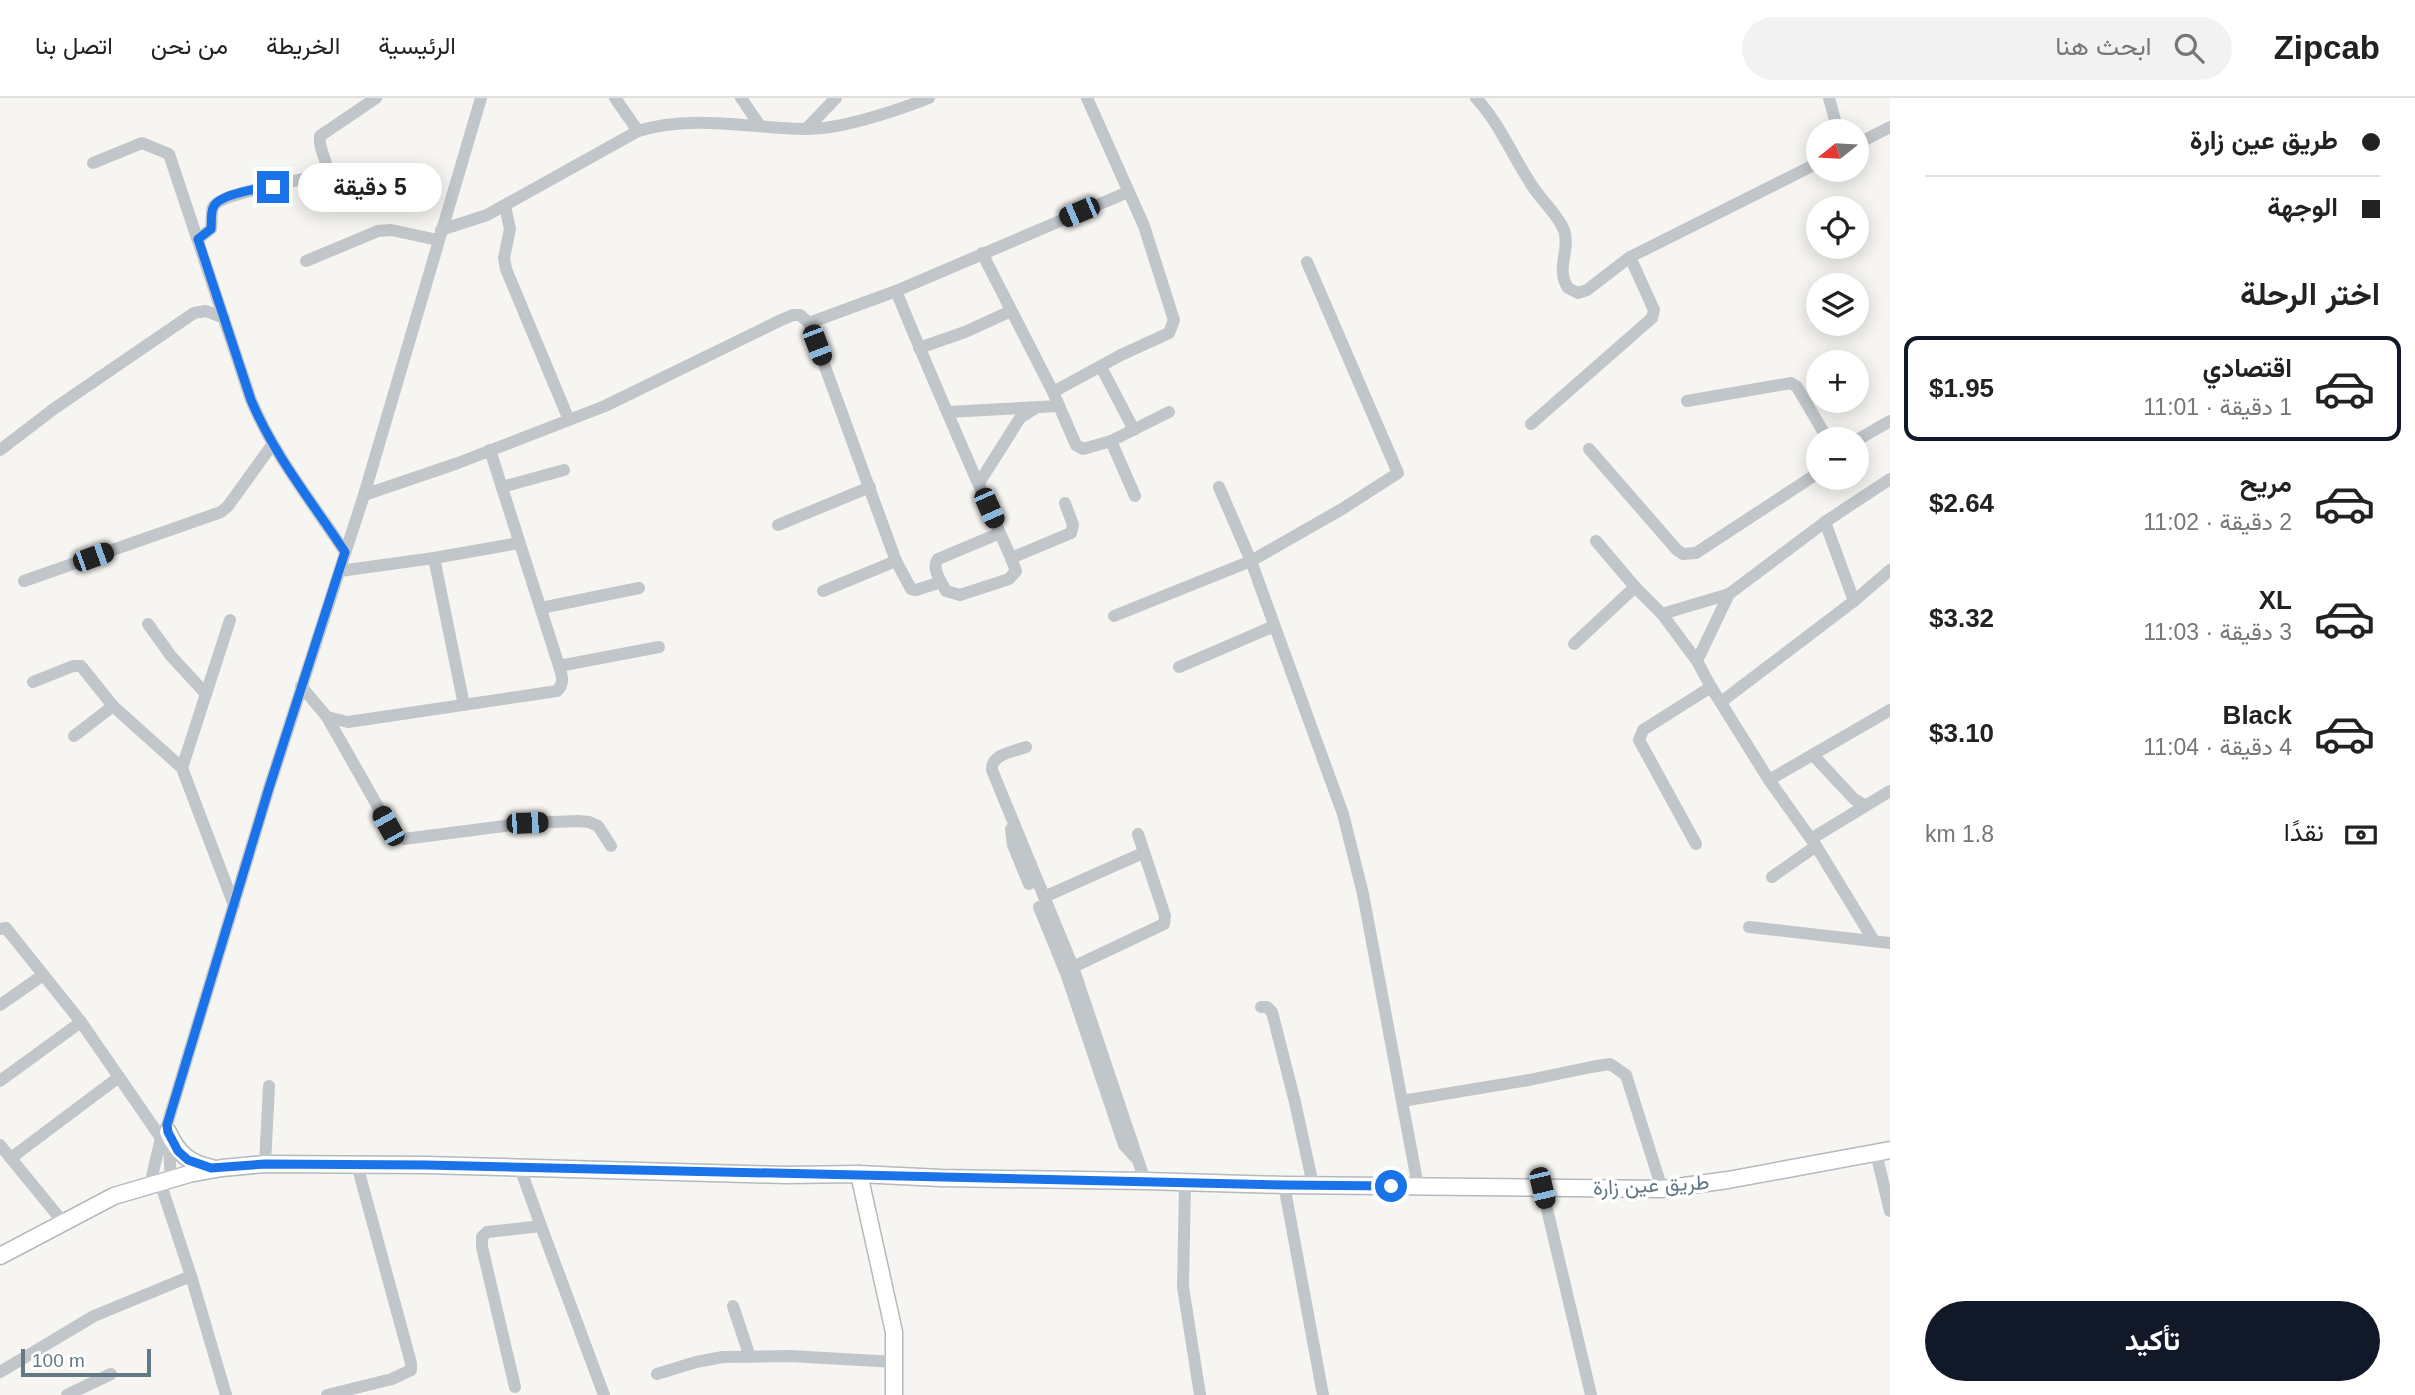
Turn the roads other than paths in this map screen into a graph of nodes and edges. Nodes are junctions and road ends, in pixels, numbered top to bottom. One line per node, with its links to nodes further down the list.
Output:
1 (376, 98): 21 (street)
2 (481, 98): 20 (street)
3 (615, 98): 14 (street)
4 (741, 98): 11 (street)
5 (835, 98): 13 (street)
6 (929, 98): 13 (street)
7 (1087, 98): 18 (street)
8 (1476, 98): 23 (street)
9 (1829, 98): 10 (street)
10 (1835, 119)
11 (760, 126): 13 (street); 14 (street)
12 (1890, 127): 15 (street)
13 (806, 129)
14 (638, 131): 19 (street)
15 (1869, 138)
16 (93, 163): 21 (street)
17 (1806, 169): 23 (street)
18 (1128, 192): 22 (street); 31 (street)
19 (505, 205): 20 (street); 38 (street)
20 (439, 235): 24 (street); 56 (street)
21 (198, 239): 28 (street)
22 (982, 253): 26 (street); 27 (street)
23 (1630, 257): 40 (street)
24 (306, 261)
25 (1307, 262): 68 (street)
26 (896, 291): 29 (street); 30 (street)
27 (1011, 311): 30 (street); 32 (street)
28 (224, 318): 45 (street); 47 (street)
29 (809, 323): 38 (street); 55 (street)
30 (919, 348): 36 (street)
31 (1101, 368): 32 (street); 42 (street)
32 (1053, 392): 34 (street)
33 (1687, 401): 41 (street)
34 (1059, 407): 35 (street); 44 (street)
35 (1034, 409): 36 (street); 52 (street)
36 (948, 412): 52 (street)
37 (1169, 412): 42 (street)
38 (569, 420): 48 (street)
39 (1890, 421): 43 (street)
40 (1531, 424)
41 (1820, 427)
42 (1134, 430): 44 (street)
43 (1869, 433)
44 (1111, 441): 57 (street)
45 (272, 445): 64 (street); 71 (street)
46 (1589, 449): 51 (street)
47 (0, 450)
48 (490, 450): 53 (street); 56 (street)
49 (564, 470): 53 (street)
50 (1890, 479): 59 (street)
51 (1806, 481)
52 (979, 483): 61 (street)
53 (502, 486): 63 (street)
54 (1219, 486): 68 (street)
55 (870, 487): 60 (street); 67 (street)
56 (364, 495): 64 (street)
57 (1135, 496)
58 (1065, 503): 66 (street)
59 (1825, 522): 76 (street); 77 (street)
60 (778, 526)
61 (1000, 533): 66 (street); 72 (street)
62 (1596, 541): 73 (street)
63 (519, 543): 65 (street); 78 (street)
64 (345, 552): 70 (street)
65 (434, 558): 70 (street); 94 (street)
66 (1012, 558): 72 (street)
67 (896, 561): 72 (street); 75 (street)
68 (1251, 561): 80 (street); 83 (street)
69 (1890, 570): 77 (street)
70 (340, 571): 90 (street)
71 (24, 581)
72 (941, 582)
73 (1635, 587): 79 (street); 84 (street)
74 (639, 588): 78 (street)
75 (823, 592)
76 (1729, 594): 79 (street); 86 (street)
77 (1854, 601): 93 (street)
78 (541, 608): 87 (street)
79 (1662, 614): 86 (street)
80 (1114, 615)
81 (230, 620): 92 (street)
82 (148, 624): 92 (street)
83 (1274, 626): 88 (street); 126 (street)
84 (1574, 644)
85 (659, 647): 87 (street)
86 (1697, 661): 91 (street)
87 (559, 666): 94 (street)
88 (1179, 667)
89 (33, 682): 95 (street)
90 (302, 686): 97 (street); 113 (street)
91 (1711, 687): 93 (street); 108 (street)
92 (206, 694): 101 (street)
93 (1721, 702): 102 (street)
94 (464, 705): 97 (street)
95 (113, 706): 98 (street); 101 (street)
96 (1890, 710): 100 (street)
97 (327, 717): 109 (street)
98 (74, 736)
99 (1026, 747): 105 (street)
100 (1813, 755): 102 (street); 104 (street)
101 (182, 768): 113 (street)
102 (1769, 780): 107 (street)
103 (1890, 791): 104 (street)
104 (1864, 806): 107 (street)
105 (1012, 821): 112 (street); 131 (street)
106 (1138, 834): 110 (street)
107 (1814, 843): 111 (street); 116 (street)
108 (1696, 844)
109 (611, 846)
110 (1143, 853): 112 (street); 118 (street)
111 (1772, 877)
112 (1044, 897): 118 (street)
113 (234, 905): 127 (street)
114 (1749, 927): 116 (street)
115 (0, 929): 119 (street)
116 (1874, 941): 117 (street)
117 (1890, 943)
118 (1073, 967): 131 (street)
119 (43, 975): 120 (street); 122 (street)
120 (0, 1005)
121 (1261, 1007): 141 (street)
122 (81, 1022): 123 (street); 124 (street)
123 (119, 1077): 127 (street); 130 (street)
124 (0, 1081)
125 (269, 1086): 132 (street)
126 (1402, 1101): 142 (street); 144 (street)
127 (165, 1132): 134 (main road); 138 (street); 138 (street)
128 (0, 1145): 130 (street)
129 (1883, 1152): 144 (main road, طريق عين زارة); 145 (street)
130 (11, 1158): 146 (street)
131 (1138, 1159): 137 (street)
132 (265, 1164): 133 (main road, طريق عين زارة); 134 (main road, طريق عين زارة)
133 (356, 1165): 135 (main road, طريق عين زارة); 159 (street)
134 (222, 1168): 138 (main road, طريق عين زارة)
135 (520, 1168): 136 (main road, طريق عين زارة); 147 (street)
136 (859, 1174): 137 (main road, طريق عين زارة); 152 (main road)
137 (1145, 1181): 139 (main road, طريق عين زارة)
138 (160, 1182): 146 (main road, طريق عين زارة); 149 (street)
139 (1185, 1183): 140 (main road, طريق عين زارة); 162 (street)
140 (1284, 1185): 141 (main road, طريق عين زارة); 163 (street)
141 (1313, 1185): 142 (main road, طريق عين زارة)
142 (1418, 1186): 143 (main road, طريق عين زارة)
143 (1542, 1188): 144 (main road, طريق عين زارة); 164 (street)
144 (1662, 1189)
145 (1890, 1211)
146 (63, 1222): 148 (main road, طريق عين زارة)
147 (541, 1226): 156 (street); 160 (street)
148 (0, 1256)
149 (191, 1276): 153 (street); 158 (street)
150 (733, 1306): 151 (street)
151 (750, 1357): 152 (street); 155 (street)
152 (895, 1363): 161 (main road)
153 (0, 1372)
154 (111, 1374): 157 (street)
155 (657, 1374)
156 (515, 1387)
157 (66, 1395)
158 (226, 1395)
159 (327, 1395)
160 (604, 1395)
161 (894, 1395)
162 (1200, 1395)
163 (1323, 1395)
164 (1591, 1395)

